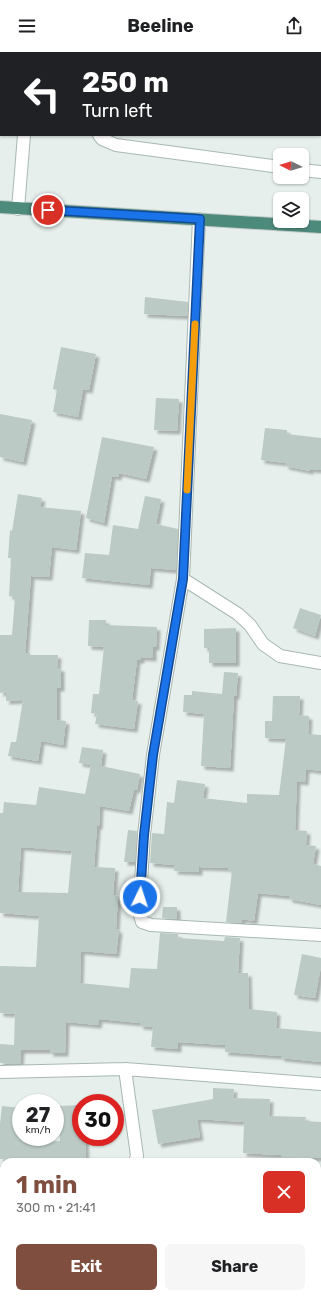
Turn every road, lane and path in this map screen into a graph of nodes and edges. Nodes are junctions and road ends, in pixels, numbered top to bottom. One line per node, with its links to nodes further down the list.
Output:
1 (24, 136): 7 (street)
2 (100, 136): 3 (street)
3 (273, 166)
4 (309, 171): 5 (street)
5 (321, 172)
6 (0, 207): 7 (highway)
7 (18, 209): 8 (highway)
8 (200, 219): 9 (highway); 10 (street)
9 (321, 227)
10 (183, 579): 11 (street); 12 (street)
11 (321, 663)
12 (321, 935)
13 (125, 1069): 14 (street); 15 (street); 16 (street)
14 (0, 1072)
15 (321, 1084)
16 (136, 1158)

